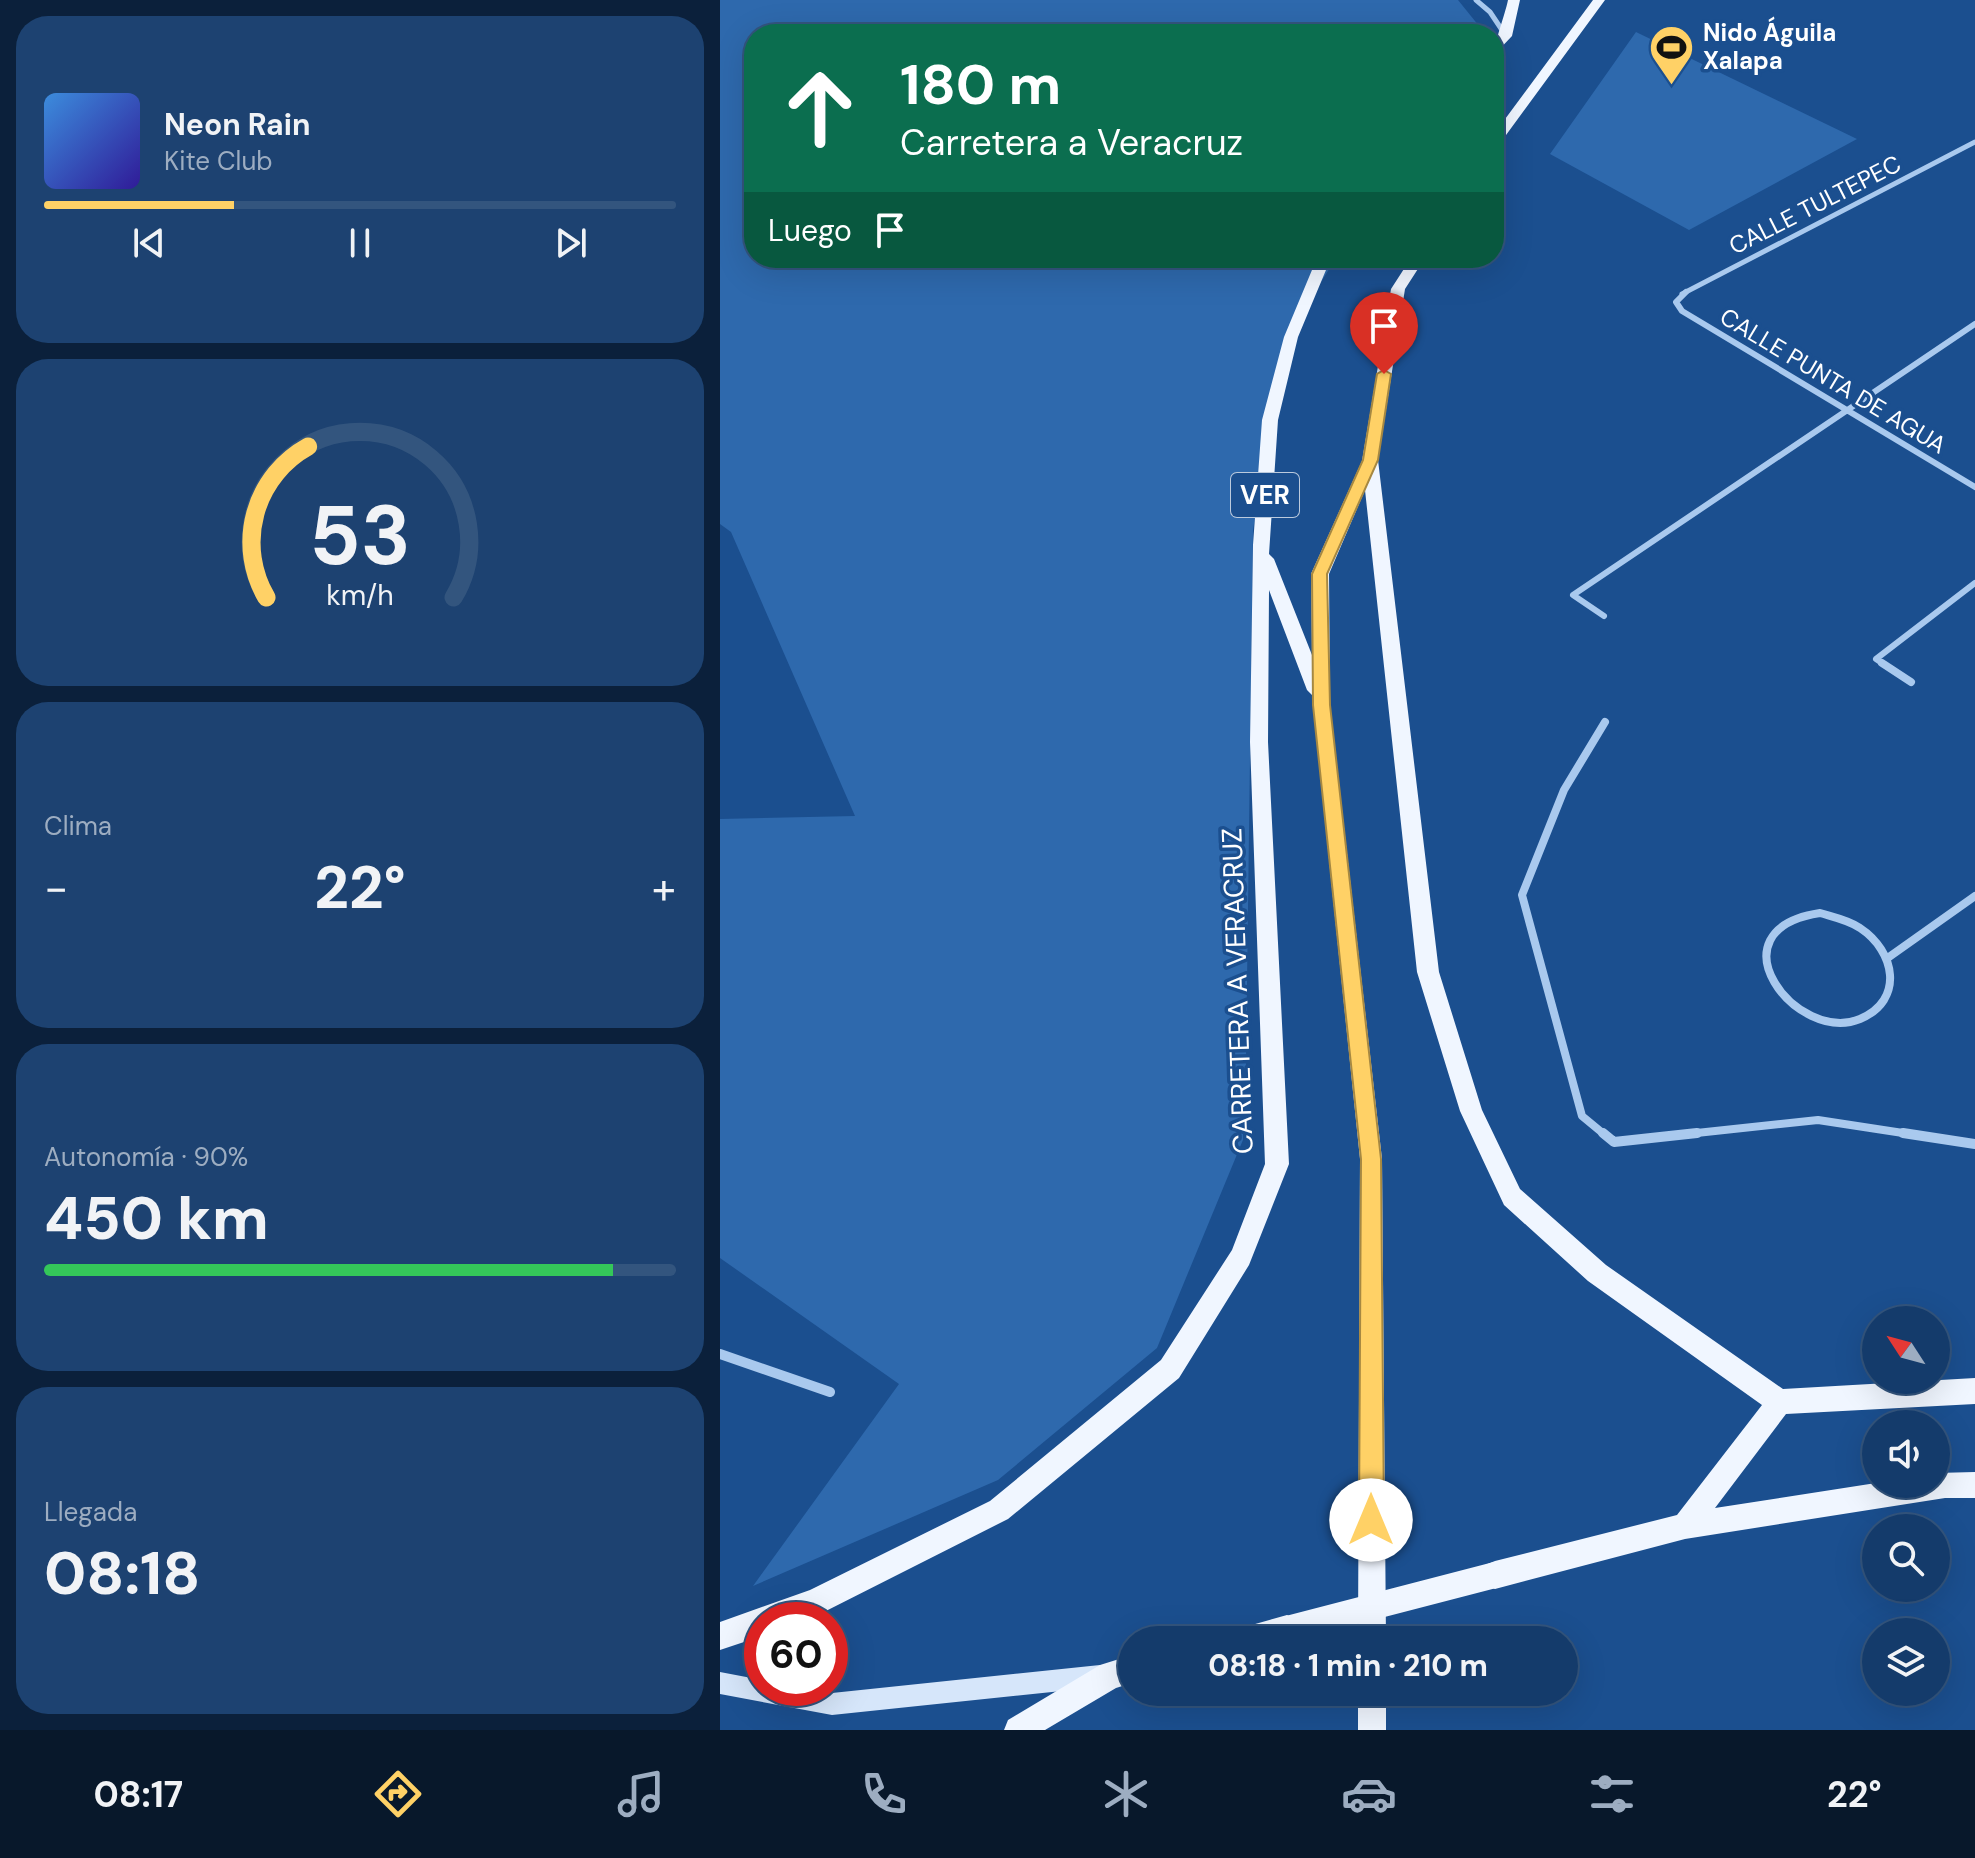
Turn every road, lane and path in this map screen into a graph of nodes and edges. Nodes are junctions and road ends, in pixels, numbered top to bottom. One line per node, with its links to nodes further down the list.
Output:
1 (1476, 0): 4 (street)
2 (1514, 0): 6 (main road)
3 (1599, 0): 8 (main road)
4 (1498, 24)
5 (1504, 33): 6 (street)
6 (1506, 36): 7 (main road)
7 (1504, 38)
8 (1504, 127)
9 (1975, 142): 12 (street, CALLE TULTEPEC)
10 (1320, 268): 17 (main road, CARRETERA A VERACRUZ / VER)
11 (1412, 268): 15 (main road)
12 (1676, 302): 14 (street, CALLE PUNTA DE AGUA)
13 (1975, 324): 14 (street)
14 (1844, 411): 16 (street, CALLE PUNTA DE AGUA); 19 (street)
15 (1370, 460): 21 (main road); 29 (main road)
16 (1975, 487)
17 (1261, 545): 21 (main road); 32 (main road, CARRETERA A VERACRUZ / VER)
18 (1975, 583): 20 (street)
19 (1604, 616)
20 (1911, 682)
21 (1321, 705): 34 (main road)
22 (1605, 722): 25 (street)
23 (1975, 896): 24 (street)
24 (1889, 957): 24 (street)
25 (1975, 1144)
26 (720, 1354): 28 (street)
27 (1975, 1391): 29 (main road)
28 (830, 1392)
29 (1780, 1402): 31 (main road)
30 (1975, 1485): 31 (main road)
31 (1685, 1526): 33 (main road, bridge)
32 (816, 1602)
33 (1299, 1626)
34 (1372, 1626)
35 (744, 1628): 36 (main road, CARRETERA A VERACRUZ)
36 (720, 1636)
37 (1118, 1672): 39 (main road)
38 (1118, 1674): 41 (main road)
39 (720, 1683)
40 (1372, 1706): 42 (main road)
41 (1018, 1730)
42 (1372, 1730)

